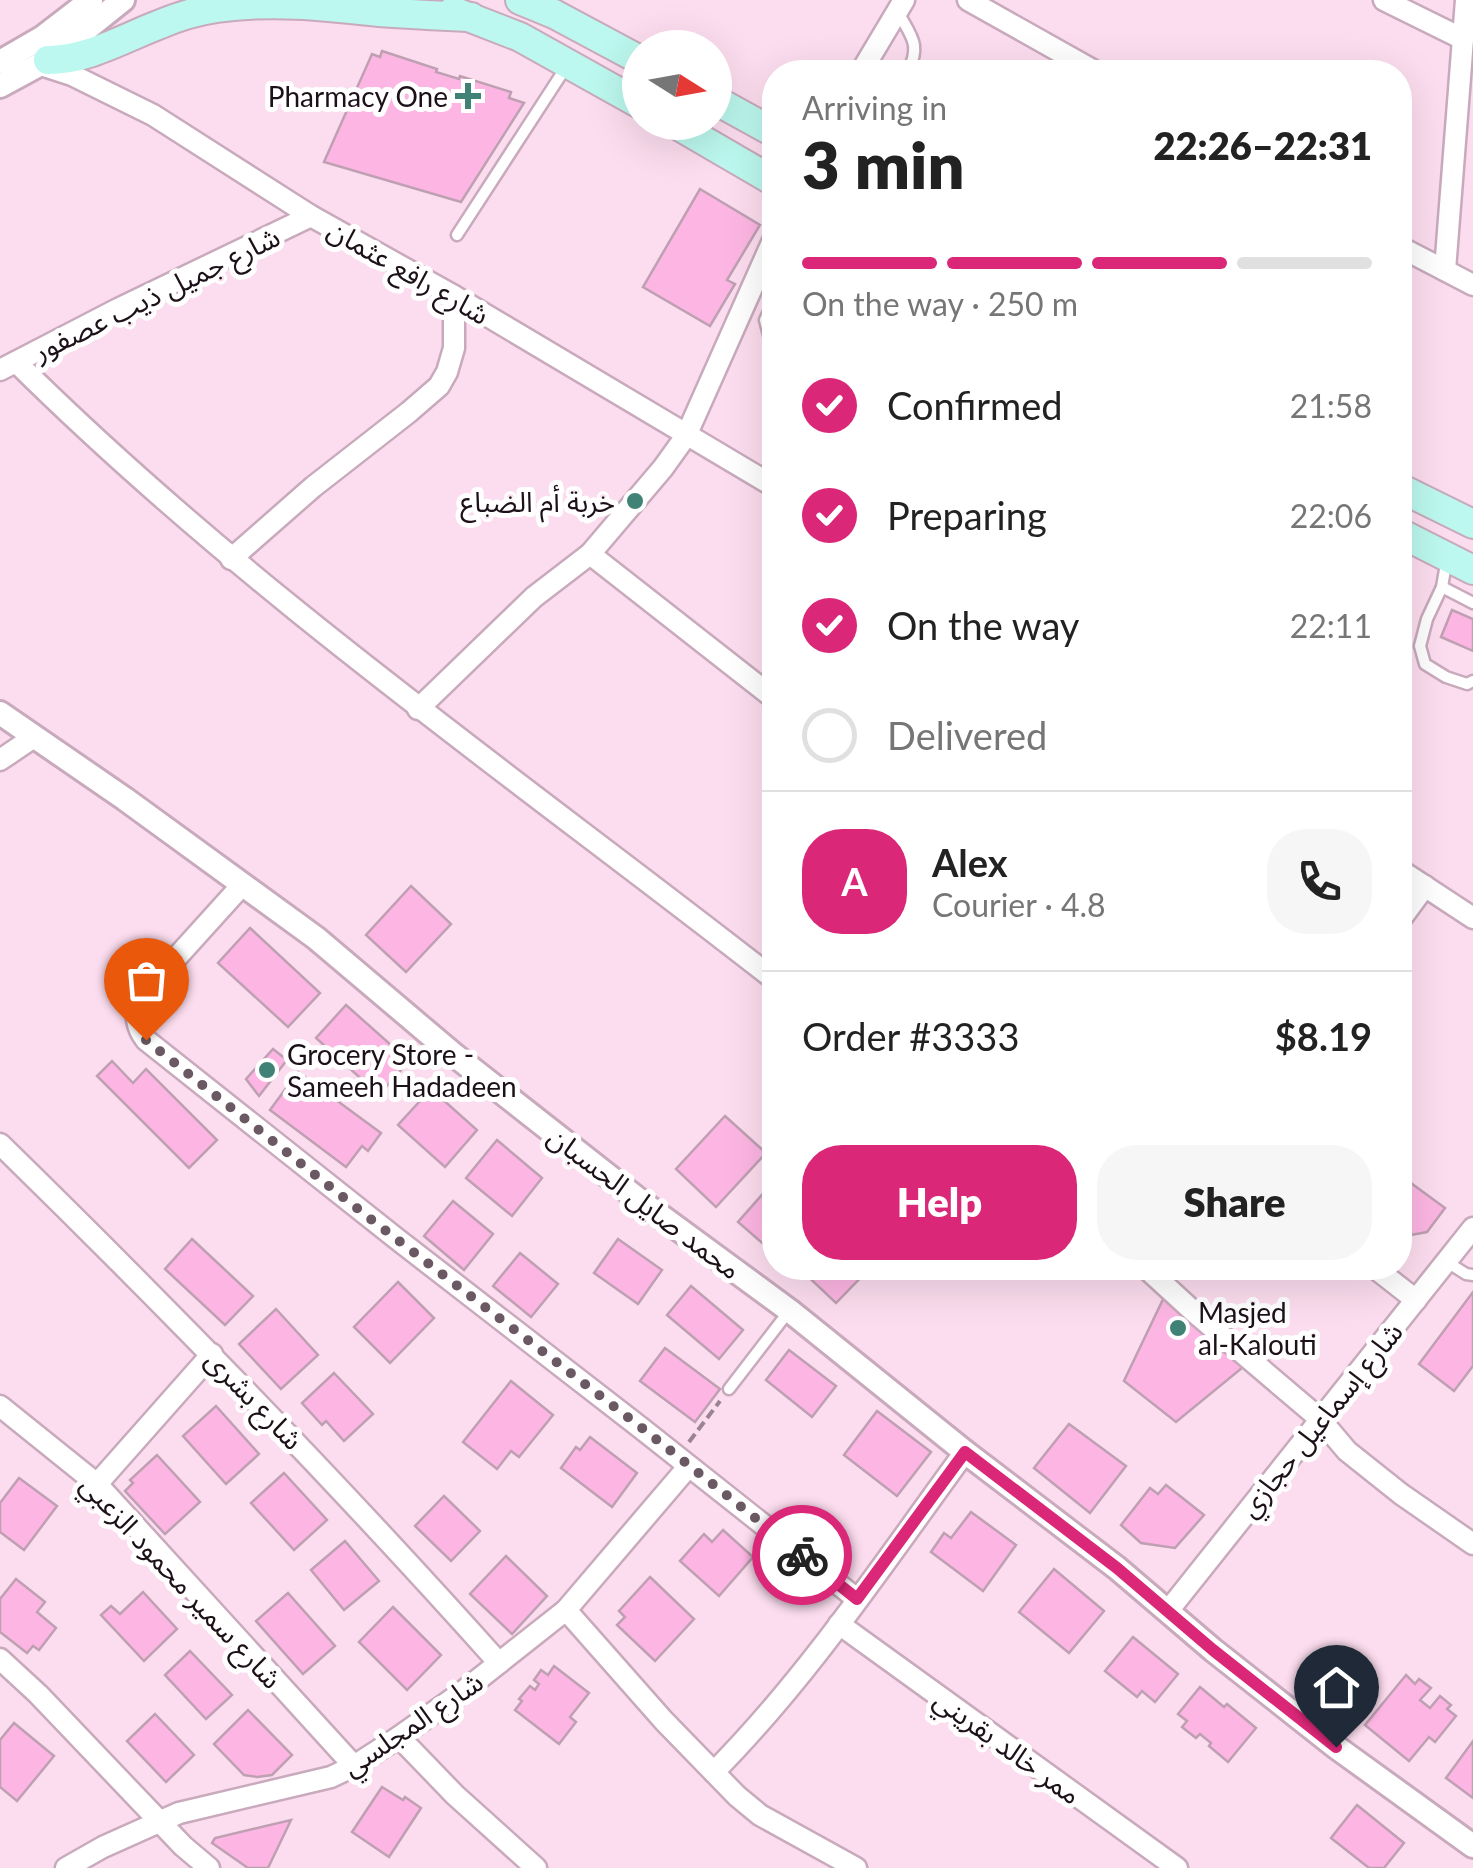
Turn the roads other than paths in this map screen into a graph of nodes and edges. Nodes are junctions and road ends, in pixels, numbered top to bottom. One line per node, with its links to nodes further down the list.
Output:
1 (91, 0): 15 (street)
2 (123, 0): 17 (street)
3 (418, 0): 9 (main road)
4 (520, 0): 11 (main road)
5 (968, 0): 14 (street)
6 (1384, 0): 10 (street)
7 (1466, 0): 10 (street)
8 (901, 6): 12 (street); 13 (lane)
9 (471, 17): 16 (main road); 17 (main road)
10 (1463, 39): 28 (street)
11 (622, 50)
12 (868, 60)
13 (914, 60)
14 (1075, 60)
15 (0, 62)
16 (569, 62): 19 (main road); 25 (lane)
17 (44, 63): 18 (street); 24 (street, شارع رافع عثمان)
18 (0, 86)
19 (622, 93)
20 (732, 109): 21 (main road)
21 (762, 126)
22 (703, 140): 23 (main road)
23 (762, 174)
24 (311, 216): 30 (street, شارع رافع عثمان); 31 (street, شارع جميل ذيب عصفور)
25 (458, 235)
26 (1412, 253): 28 (street)
27 (762, 265): 32 (street)
28 (1444, 270): 29 (street)
29 (1473, 285)
30 (454, 296): 32 (street, شارع رافع عثمان); 39 (street)
31 (8, 366): 39 (street)
32 (686, 436): 33 (street, شارع رافع عثمان); 37 (street)
33 (762, 480)
34 (1412, 494): 35 (main road)
35 (1473, 524)
36 (1412, 539): 38 (main road)
37 (590, 554): 44 (street); 45 (street)
38 (1447, 558): 40 (main road); 41 (lane)
39 (231, 559): 45 (street)
40 (1473, 570)
41 (1442, 587): 42 (lane); 43 (lane)
42 (1473, 602)
43 (1473, 681)
44 (762, 689)
45 (418, 708): 54 (street)
46 (0, 714): 47 (street, محمد صايل الحسبان)
47 (34, 737): 48 (street); 50 (street, محمد صايل الحسبان)
48 (0, 760)
49 (1412, 878): 51 (street)
50 (243, 884): 62 (street, محمد صايل الحسبان); 68 (street)
51 (1425, 886): 52 (street); 53 (street)
52 (1412, 904)
53 (1473, 918)
54 (762, 970)
55 (0, 1144): 63 (street, شارع بشرى)
56 (1473, 1228): 57 (street, شارع إسماعيل حجازي)
57 (1446, 1261): 58 (lane); 61 (street, شارع إسماعيل حجازي)
58 (1473, 1275)
59 (1159, 1280): 66 (street)
60 (1390, 1280): 61 (street)
61 (1416, 1300): 66 (street, شارع إسماعيل حجازي)
62 (790, 1311): 64 (lane); 67 (street, محمد صايل الحسبان)
63 (212, 1354): 69 (street); 76 (street, شارع بشرى)
64 (729, 1390)
65 (0, 1406): 69 (street, شارع سمير محمود الزعبي)
66 (1320, 1419): 70 (street); 73 (street, شارع إسماعيل حجازي)
67 (965, 1452): 71 (street); 73 (street, محمد صايل الحسبان)
68 (683, 1462): 71 (street); 72 (street, شارع المجلسي)
69 (97, 1484): 78 (street, شارع سمير محمود الزعبي)
70 (1473, 1544)
71 (857, 1599): 74 (street)
72 (566, 1610): 76 (street, شارع المجلسي); 79 (street)
73 (1168, 1611): 81 (street, محمد صايل الحسبان)
74 (839, 1624): 79 (street); 86 (street, ممر خالد بقريني)
75 (0, 1659): 80 (street)
76 (499, 1663): 77 (street, شارع المجلسي)
77 (399, 1737): 78 (street, شارع المجلسي); 84 (street)
78 (354, 1766): 80 (street, شارع المجلسي)
79 (714, 1772): 85 (street)
80 (160, 1822): 82 (street, شارع المجلسي); 83 (street)
81 (1473, 1846)
82 (66, 1868)
83 (209, 1868)
84 (536, 1868)
85 (856, 1868)
86 (1176, 1868)

